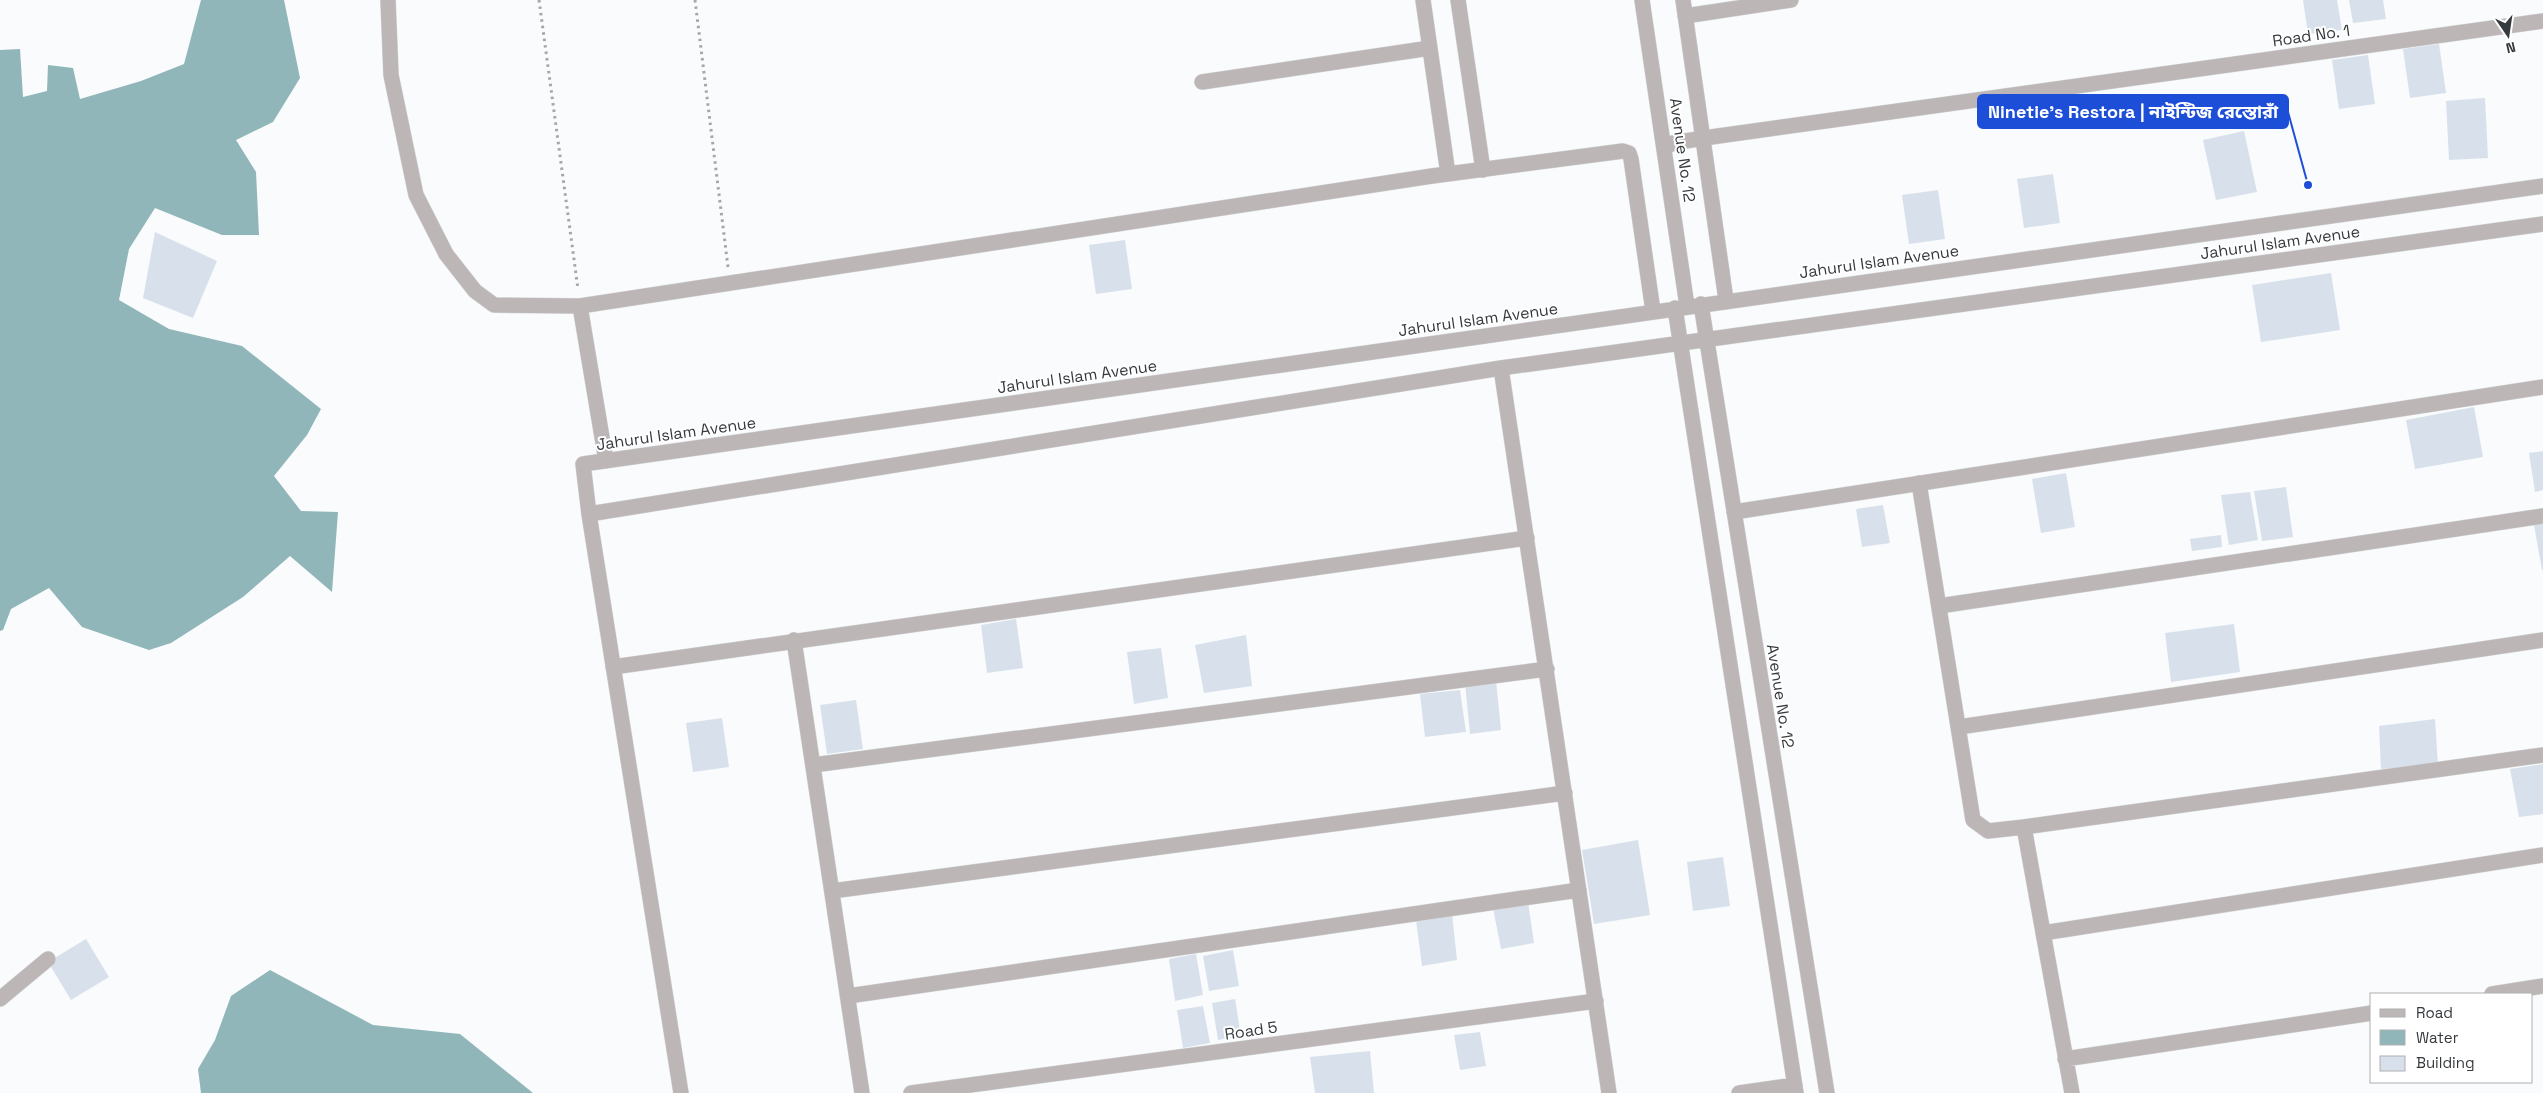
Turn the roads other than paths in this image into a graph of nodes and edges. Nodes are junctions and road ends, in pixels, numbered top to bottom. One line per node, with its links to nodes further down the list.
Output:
1 (388, 0): 18 (street)
2 (1423, 0): 9 (street)
3 (1458, 0): 13 (street)
4 (1642, 0): 12 (street, Avenue No. 12)
5 (1682, 0): 7 (street, Avenue No. 12)
6 (1791, 0): 7 (street)
7 (1685, 16): 11 (street, Avenue No. 12)
8 (2543, 21): 11 (street, Road No. 1)
9 (1430, 48): 10 (street); 14 (street)
10 (1202, 82)
11 (1704, 138): 12 (street, Road No. 1); 17 (street, Avenue No. 12)
12 (1666, 147): 19 (street, Avenue No. 12)
13 (1483, 170): 14 (street); 20 (street)
14 (1448, 174): 18 (street)
15 (2543, 186): 17 (street, Jahurul Islam Avenue)
16 (2543, 224): 21 (street, Jahurul Islam Avenue)
17 (1726, 300): 19 (street, Jahurul Islam Avenue)
18 (580, 306): 25 (street)
19 (1688, 306): 20 (street, Jahurul Islam Avenue); 21 (street, Avenue No. 12); 22 (street, Avenue No. 12)
20 (1653, 311): 25 (street, Jahurul Islam Avenue)
21 (1706, 339): 22 (street, Jahurul Islam Avenue); 27 (street, Avenue No. 12)
22 (1681, 343): 23 (street, Jahurul Islam Avenue); 53 (street, Avenue No. 12)
23 (1501, 368): 28 (street, Jahurul Islam Avenue); 30 (street)
24 (2543, 387): 26 (street)
25 (606, 460): 28 (street, Jahurul Islam Avenue)
26 (1919, 483): 27 (street); 31 (street)
27 (1734, 512): 59 (street, Avenue No. 12)
28 (589, 514): 34 (street)
29 (2543, 516): 31 (street)
30 (1527, 538): 32 (street); 35 (street)
31 (1939, 606): 36 (street)
32 (794, 640): 34 (street); 38 (street)
33 (2543, 640): 36 (street)
34 (613, 667): 54 (street)
35 (1546, 668): 38 (street); 39 (street)
36 (1959, 727): 40 (street)
37 (2543, 755): 40 (street)
38 (813, 765): 43 (street)
39 (1565, 793): 42 (street); 43 (street)
40 (2024, 827): 44 (street)
41 (2543, 855): 44 (street)
42 (1579, 890): 48 (street); 50 (street)
43 (832, 891): 48 (street)
44 (2042, 933): 52 (street)
45 (48, 959): 49 (street)
46 (2543, 986): 47 (street)
47 (2498, 993)
48 (848, 996): 55 (street)
49 (0, 999)
50 (1596, 1001): 56 (street, Road 5); 57 (street)
51 (2370, 1012): 52 (street)
52 (2065, 1059): 60 (street)
53 (1795, 1089): 58 (street)
54 (681, 1093)
55 (862, 1093)
56 (910, 1093)
57 (1609, 1093)
58 (1739, 1093)
59 (1827, 1093)
60 (2072, 1093)

